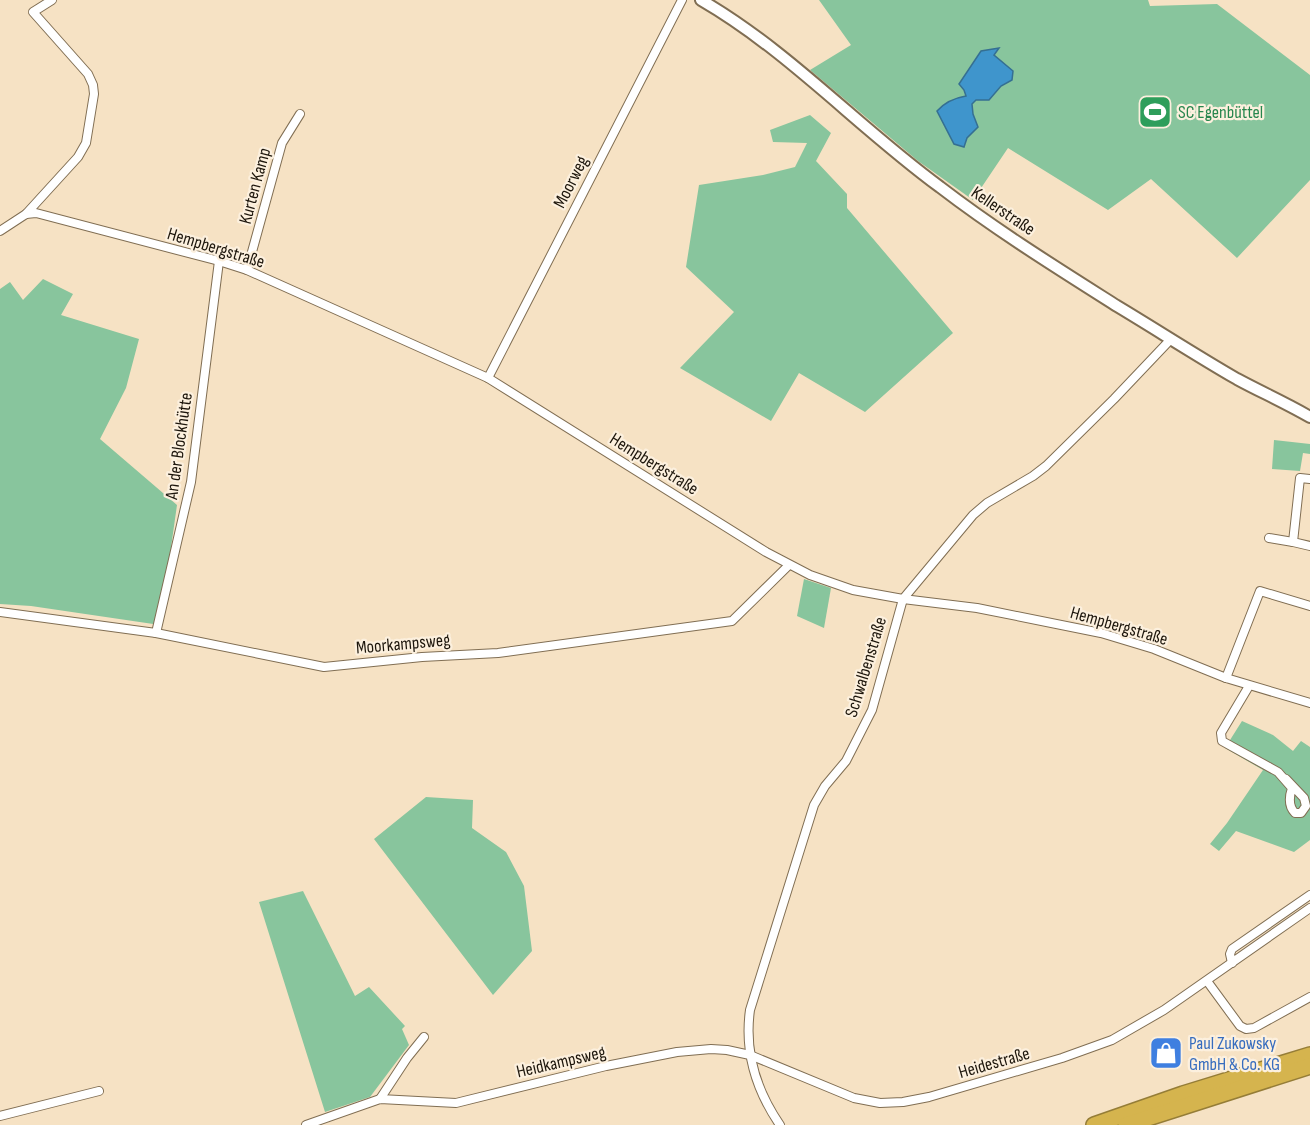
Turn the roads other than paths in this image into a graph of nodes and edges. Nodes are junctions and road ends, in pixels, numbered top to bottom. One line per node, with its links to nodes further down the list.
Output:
1 (52, 0): 5 (street)
2 (682, 0): 10 (street, Moorweg)
3 (700, 0): 9 (main road, Kellerstraße)
4 (300, 114): 8 (street, Kurten Kamp)
5 (26, 214): 6 (street); 7 (street, Hempbergstraße)
6 (0, 231)
7 (219, 261): 8 (street, Hempbergstraße); 20 (street, An der Blockhütte)
8 (247, 270): 10 (street, Hempbergstraße)
9 (1171, 339): 11 (main road, Kellerstraße); 17 (street, Schwalbenstraße)
10 (488, 378): 16 (street, Hempbergstraße)
11 (1310, 417)
12 (1310, 479): 14 (street)
13 (1269, 538): 14 (street)
14 (1293, 542): 15 (street)
15 (1310, 546)
16 (789, 565): 17 (street, Hempbergstraße); 20 (street, Moorkampsweg)
17 (903, 599): 21 (street, Hempbergstraße); 31 (street, Schwalbenstraße)
18 (1310, 606): 21 (street)
19 (0, 612): 20 (street, Moorkampsweg)
20 (156, 633)
21 (1226, 678): 22 (street, Hempbergstraße)
22 (1250, 686): 23 (street, Hempbergstraße); 24 (street)
23 (1310, 704)
24 (1286, 779)
25 (1310, 895): 27 (street, Heidestraße)
26 (1310, 908): 27 (street, Heidestraße)
27 (1232, 963): 28 (street, Heidestraße)
28 (1207, 981): 29 (street); 31 (street, Heidestraße)
29 (1310, 997)
30 (424, 1037): 35 (street)
31 (750, 1055): 35 (street, Heidkampsweg); 38 (street, Schwalbenstraße)
32 (1310, 1055): 39 (highway)
33 (1310, 1066): 40 (highway)
34 (99, 1091): 36 (street)
35 (380, 1099): 37 (street, Heidkampsweg)
36 (0, 1116)
37 (306, 1125)
38 (780, 1125)
39 (1094, 1125)
40 (1126, 1125)

